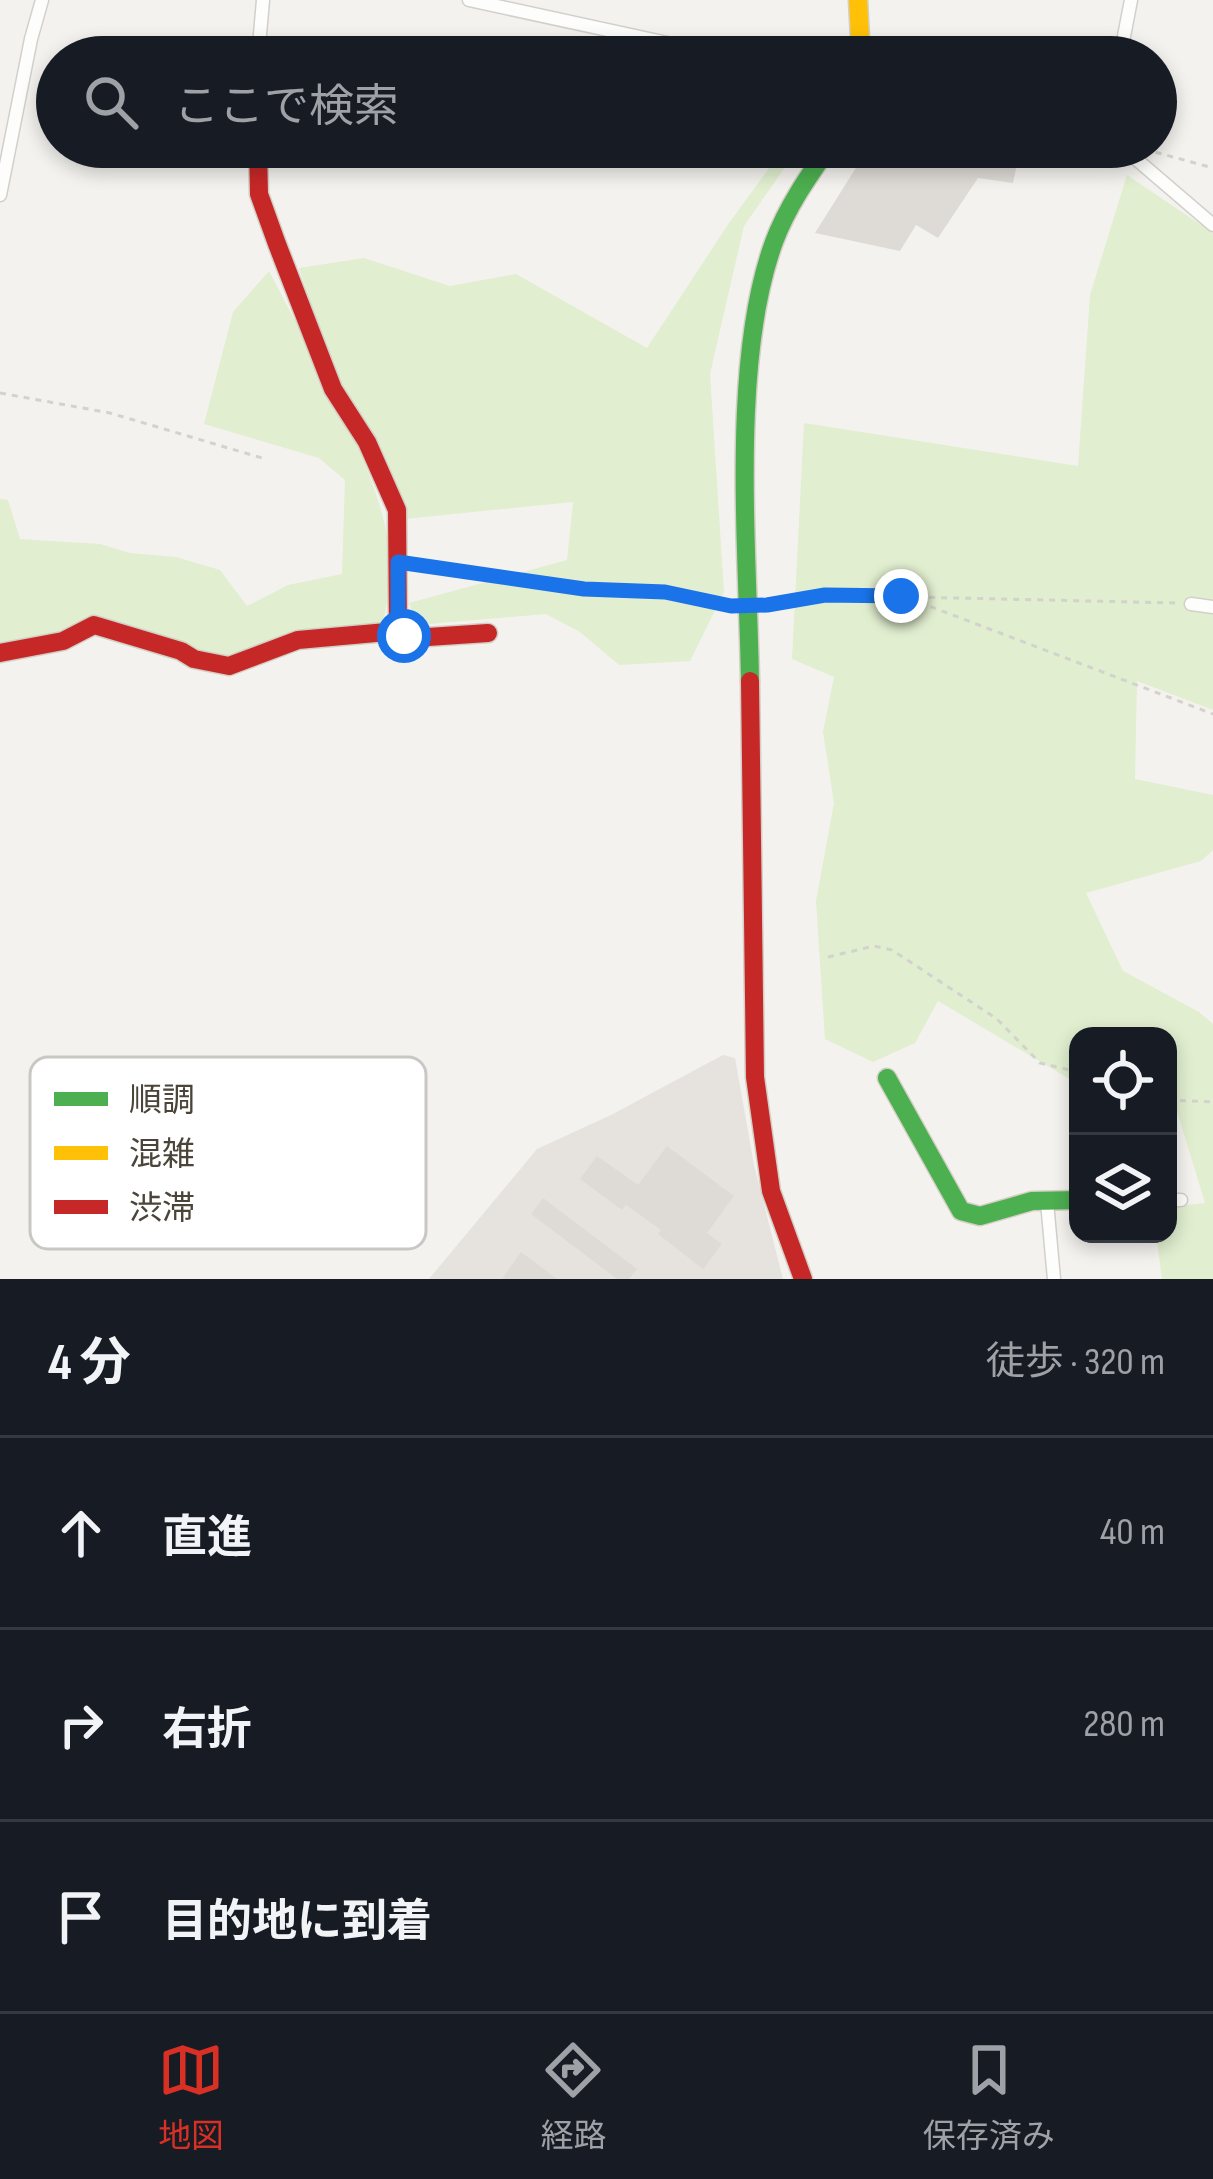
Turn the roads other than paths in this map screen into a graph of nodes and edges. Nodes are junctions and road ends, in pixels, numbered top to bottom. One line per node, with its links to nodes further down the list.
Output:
1 (42, 0): 13 (street)
2 (263, 0): 6 (street)
3 (469, 0): 7 (street)
4 (858, 0): 8 (street)
5 (1131, 0): 9 (street)
6 (260, 36)
7 (635, 36)
8 (861, 36)
9 (1124, 36)
10 (258, 168): 17 (street)
11 (816, 168): 23 (street)
12 (1146, 168): 14 (street)
13 (0, 195)
14 (1213, 225)
15 (1191, 604): 16 (street)
16 (1213, 608)
17 (398, 632): 18 (street); 19 (street)
18 (488, 633)
19 (0, 652)
20 (887, 1078): 22 (street)
21 (1069, 1201): 22 (street)
22 (1047, 1202): 24 (street)
23 (803, 1279)
24 (1054, 1279)

